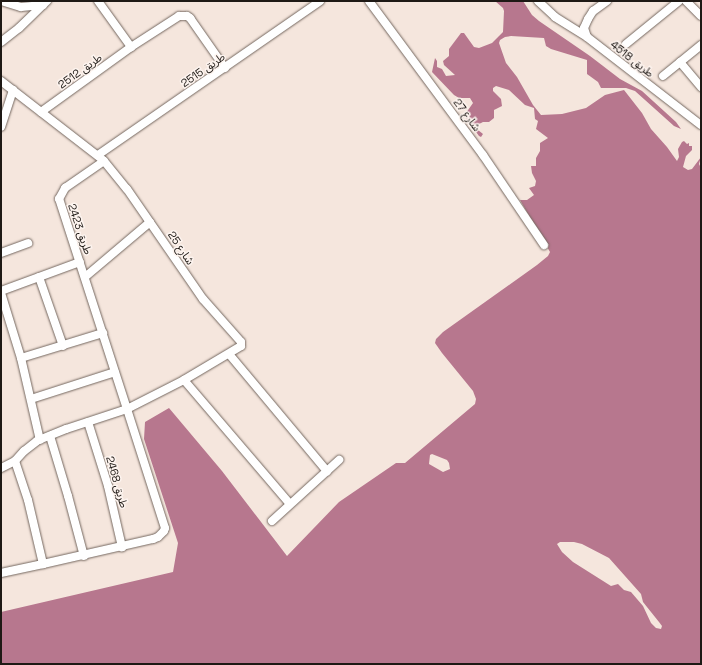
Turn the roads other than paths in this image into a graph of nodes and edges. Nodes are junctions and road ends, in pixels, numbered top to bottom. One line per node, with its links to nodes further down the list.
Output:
1 (1, 1): 9 (street)
2 (98, 1): 15 (street)
3 (320, 1): 17 (street, طريق 2515)
4 (369, 1): 28 (street, شارع 27)
5 (538, 1): 11 (street, طريق 4518)
6 (607, 1): 11 (street)
7 (679, 1): 13 (street)
8 (686, 1): 10 (street)
9 (45, 3): 12 (street)
10 (701, 16)
11 (587, 37): 23 (street, طريق 4518)
12 (1, 42)
13 (626, 44)
14 (701, 44): 16 (street)
15 (131, 47): 17 (street, طريق 2512); 22 (street, طريق 2512)
16 (680, 62): 18 (street); 20 (street)
17 (225, 68): 25 (street, طريق 2515)
18 (663, 76)
19 (1, 81): 21 (street, شارع 25)
20 (701, 87)
21 (13, 90): 22 (street, شارع 25); 24 (street)
22 (41, 112): 25 (street, شارع 25)
23 (701, 125)
24 (1, 127)
25 (101, 158): 26 (street, شارع 25); 30 (street, طريق 2423)
26 (150, 222): 32 (street, طريق 2423); 36 (street, شارع 25)
27 (28, 243): 29 (street)
28 (544, 245)
29 (1, 253)
30 (80, 262): 31 (street); 32 (street, طريق 2423)
31 (39, 277): 33 (street); 35 (street)
32 (85, 277): 34 (street, طريق 2423)
33 (1, 292): 37 (street)
34 (103, 334): 35 (street); 38 (street, طريق 2423)
35 (62, 346): 37 (street)
36 (229, 354): 39 (street, شارع 25); 48 (street)
37 (21, 358): 40 (street)
38 (115, 372): 40 (street); 41 (street, طريق 2423)
39 (184, 380): 41 (street, شارع 25); 49 (street)
40 (31, 399): 44 (street)
41 (127, 409): 42 (street, شارع 25); 51 (street, طريق 2423)
42 (88, 422): 43 (street, شارع 25); 51 (street, طريق 2468)
43 (50, 436): 44 (street, شارع 25); 52 (street)
44 (40, 440): 46 (street, شارع 25)
45 (339, 460): 48 (street)
46 (15, 461): 47 (street, شارع 25); 53 (street)
47 (1, 468)
48 (327, 471): 49 (street)
49 (290, 504): 50 (street)
50 (272, 521)
51 (122, 547): 52 (street)
52 (84, 556): 53 (street)
53 (43, 564): 54 (street)
54 (1, 573)

